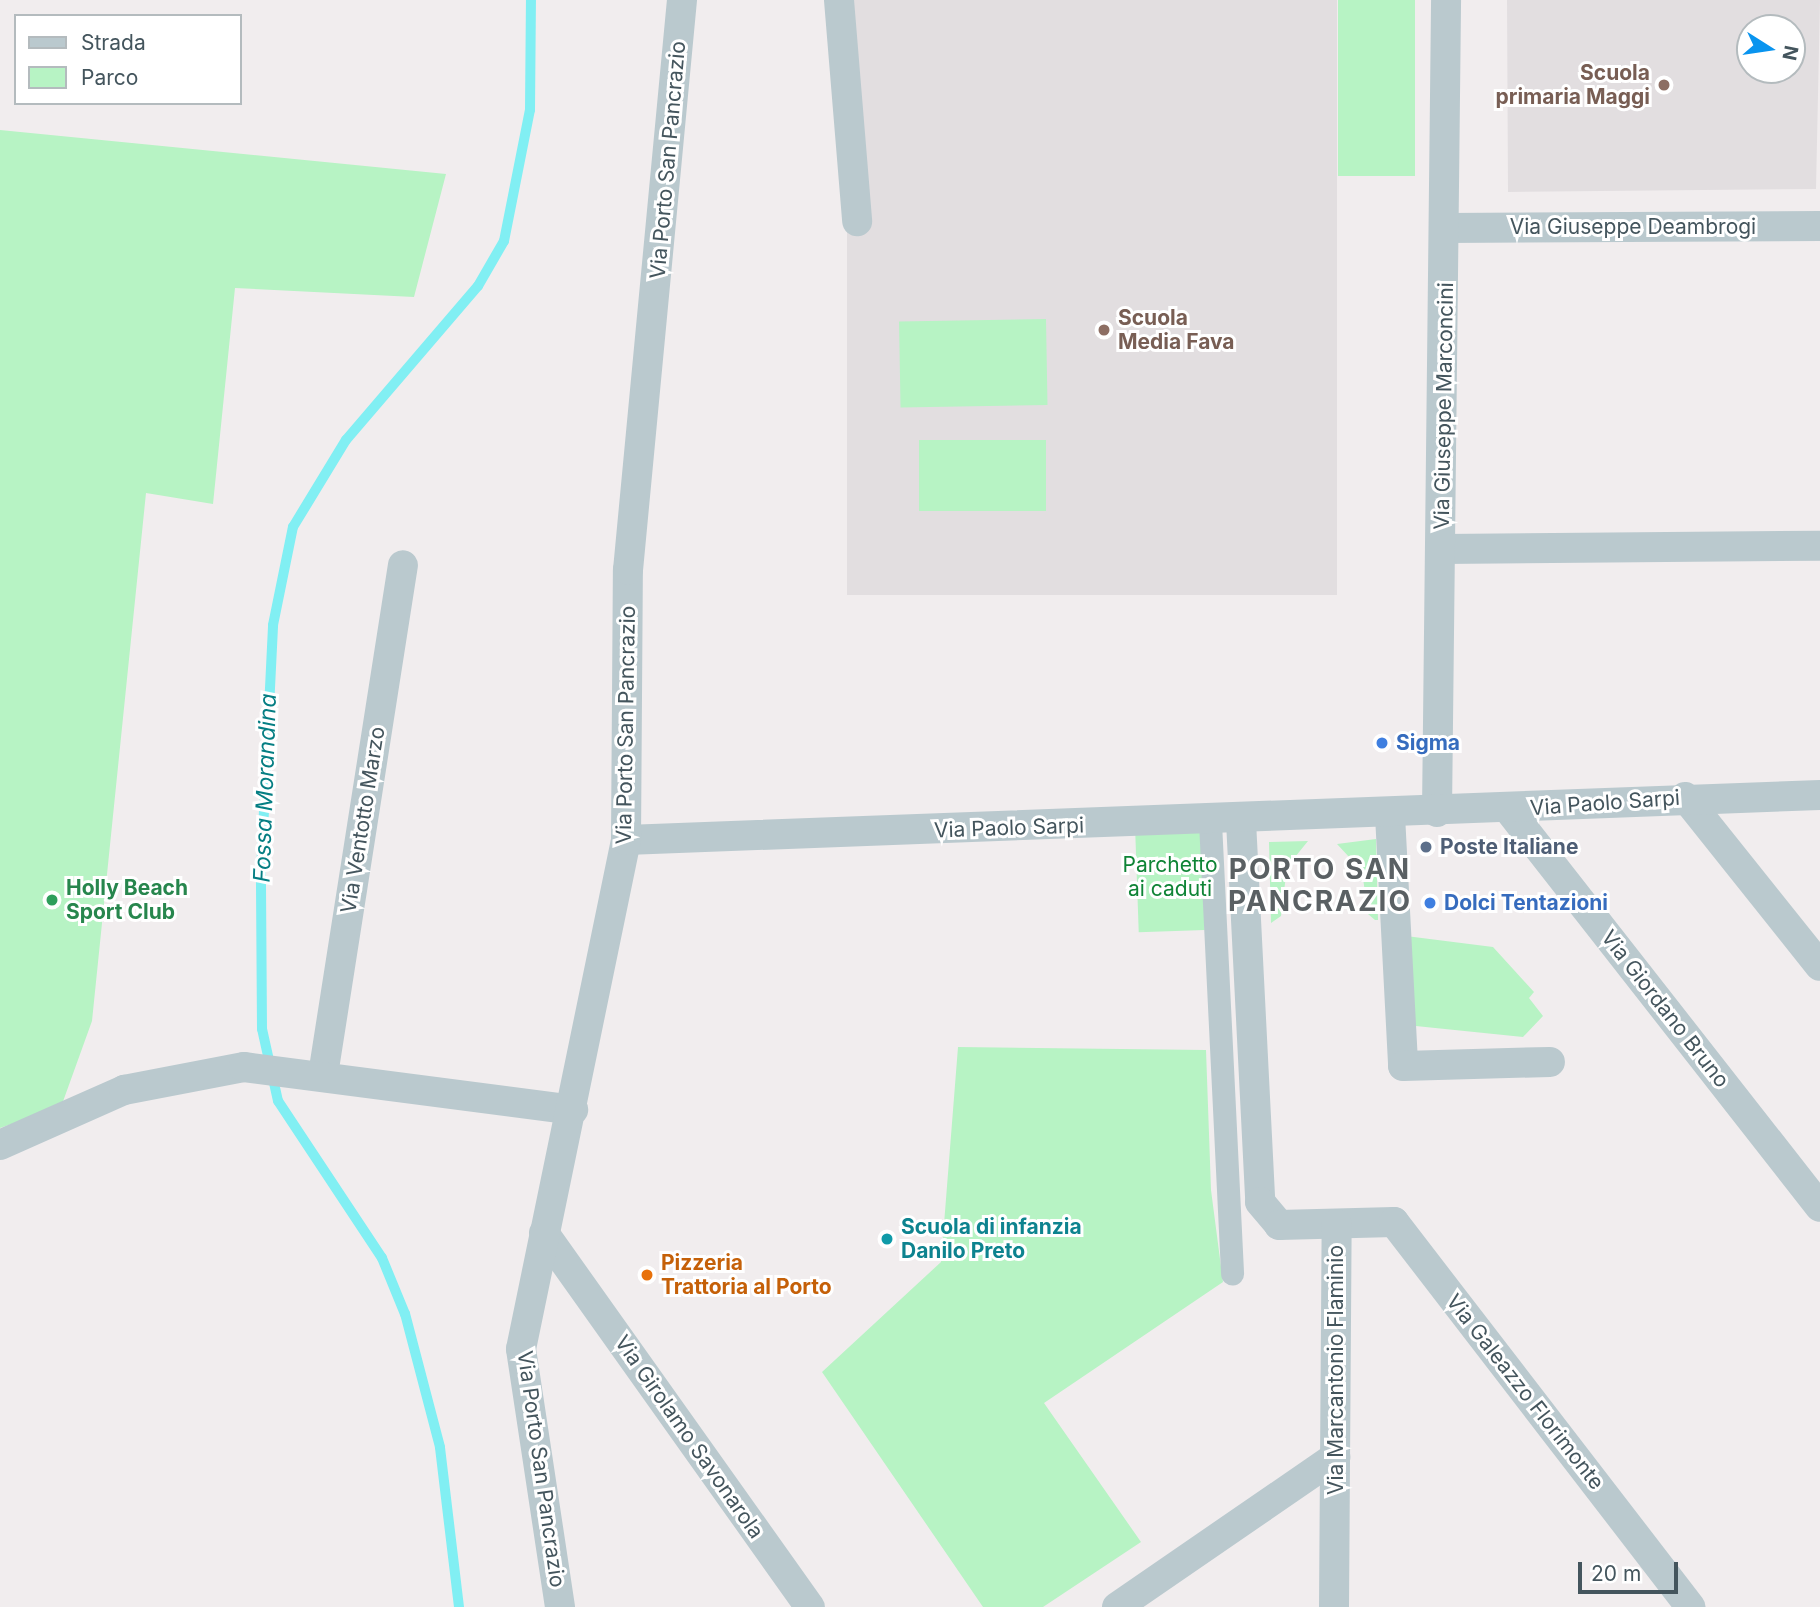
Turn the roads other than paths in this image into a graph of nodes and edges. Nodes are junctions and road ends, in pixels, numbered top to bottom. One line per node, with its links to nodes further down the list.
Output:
1 (682, 0): 17 (street, Via Porto San Pancrazio)
2 (839, 0): 4 (street)
3 (1446, 0): 6 (street, Via Giuseppe Marconcini)
4 (857, 221)
5 (1820, 226): 6 (street, Via Giuseppe Deambrogi)
6 (1446, 228): 8 (street, Via Giuseppe Marconcini)
7 (1820, 546): 8 (street)
8 (1442, 549): 13 (street, Via Giuseppe Marconcini)
9 (402, 565): 20 (street, Via Ventotto Marzo)
10 (1820, 795): 11 (street, Via Paolo Sarpi)
11 (1685, 797): 12 (street, Via Paolo Sarpi); 18 (street)
12 (1509, 810): 13 (street, Via Paolo Sarpi); 23 (street, Via Giordano Bruno)
13 (1437, 812): 14 (street, Via Paolo Sarpi)
14 (1390, 815): 15 (street, Via Paolo Sarpi); 19 (street)
15 (1241, 821): 16 (street, Via Paolo Sarpi); 24 (street, Via Marcantonio Flaminio)
16 (1210, 822): 17 (street, Via Paolo Sarpi); 28 (street)
17 (626, 840): 21 (street, Via Porto San Pancrazio)
18 (1820, 965)
19 (1550, 1062)
20 (323, 1075): 21 (street); 22 (street)
21 (573, 1110): 25 (street, Via Porto San Pancrazio)
22 (0, 1145)
23 (1820, 1207)
24 (1337, 1224): 29 (street, Via Marcantonio Flaminio); 34 (street, Via Galeazzo Florimonte)
25 (544, 1233): 26 (street, Via Girolamo Savonarola); 27 (street, Via Porto San Pancrazio)
26 (568, 1267): 27 (street); 31 (street, Via Girolamo Savonarola)
27 (537, 1271): 30 (street, Via Porto San Pancrazio)
28 (1232, 1273)
29 (1335, 1457): 32 (street); 33 (street, Via Marcantonio Flaminio)
30 (560, 1607)
31 (810, 1607)
32 (1117, 1607)
33 (1334, 1607)
34 (1691, 1607)

